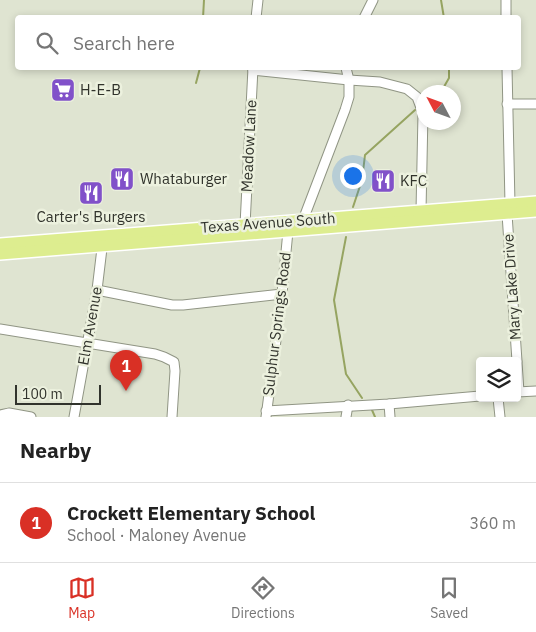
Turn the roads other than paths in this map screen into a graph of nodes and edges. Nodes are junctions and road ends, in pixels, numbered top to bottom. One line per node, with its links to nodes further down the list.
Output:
1 (258, 0): 4 (street)
2 (372, 0): 5 (street)
3 (506, 0): 6 (street)
4 (256, 15)
5 (365, 15)
6 (506, 15)
7 (253, 70): 20 (street, Meadow Lane)
8 (262, 70): 11 (street)
9 (346, 70): 11 (street)
10 (507, 70): 12 (street, Mary Lake Drive)
11 (349, 80): 17 (street); 19 (street)
12 (507, 104): 13 (street); 16 (street, Mary Lake Drive)
13 (536, 104)
14 (536, 202): 16 (main road, Texas Avenue South)
15 (536, 207): 16 (main road)
16 (509, 209): 17 (main road, Texas Avenue South); 18 (main road, Texas Avenue South); 21 (main road, Texas Avenue South); 29 (street, Mary Lake Drive)
17 (421, 211): 19 (main road, Texas Avenue South)
18 (536, 212)
19 (304, 220): 20 (main road, Texas Avenue South); 21 (street)
20 (245, 225): 22 (main road, Texas Avenue South)
21 (288, 231): 22 (main road, Texas Avenue South); 26 (street, Sulphur Springs Road)
22 (103, 240): 23 (main road, Texas Avenue South); 24 (main road, Texas Avenue South); 25 (street, Elm Avenue)
23 (0, 244)
24 (0, 254)
25 (96, 290): 26 (street); 28 (street, Elm Avenue)
26 (282, 294): 36 (street, Sulphur Springs Road)
27 (0, 329): 28 (street)
28 (88, 343): 39 (street, Elm Avenue); 40 (street)
29 (517, 357)
30 (536, 391): 31 (street)
31 (521, 392)
32 (476, 396): 34 (street)
33 (498, 402): 43 (street)
34 (389, 404): 35 (street); 42 (street)
35 (348, 405): 36 (street); 41 (street)
36 (266, 414)
37 (0, 415): 38 (street)
38 (30, 417)
39 (74, 417)
40 (172, 417)
41 (346, 417)
42 (390, 417)
43 (500, 417)

